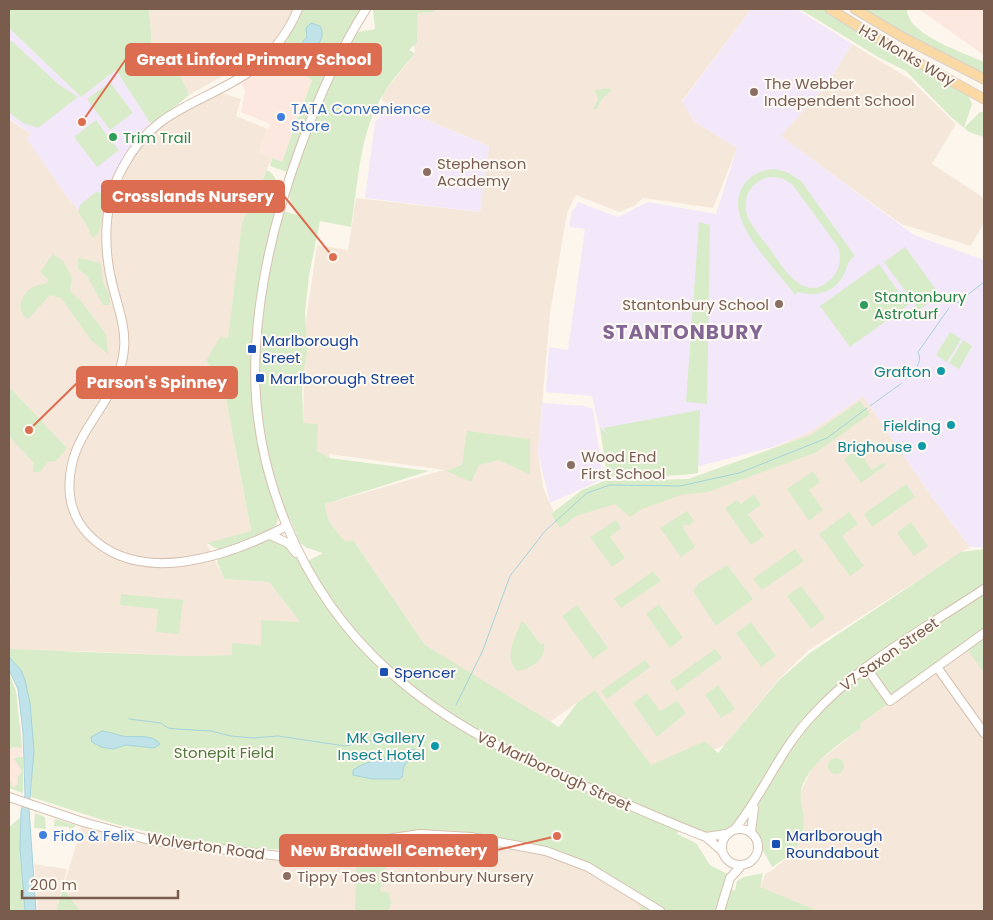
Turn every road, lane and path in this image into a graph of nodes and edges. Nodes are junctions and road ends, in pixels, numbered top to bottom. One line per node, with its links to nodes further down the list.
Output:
1 (298, 9): 8 (street)
2 (366, 9): 7 (street, V8 Marlborough Street)
3 (830, 9): 6 (main road, H3 Monks Way)
4 (855, 9): 5 (main road, H3 Monks Way)
5 (984, 80)
6 (984, 99)
7 (287, 526): 8 (street); 9 (street, V8 Marlborough Street)
8 (270, 535): 9 (street)
9 (302, 560): 20 (street, V8 Marlborough Street)
10 (984, 589): 12 (street, V7 Saxon Street)
11 (984, 633): 13 (street)
12 (866, 667): 13 (street); 16 (street, V7 Saxon Street)
13 (937, 667): 14 (street)
14 (984, 733)
15 (9, 797): 25 (street, Wolverton Road)
16 (755, 804): 17 (street, V7 Saxon Street); 18 (street, V7 Saxon Street)
17 (735, 829): 18 (street); 19 (street)
18 (751, 832): 23 (street)
19 (726, 834): 20 (street); 21 (street)
20 (706, 837): 21 (street, V8 Marlborough Street)
21 (722, 851): 22 (street)
22 (728, 861): 23 (street); 24 (street)
23 (742, 865): 24 (street)
24 (730, 880): 26 (street)
25 (660, 911)
26 (720, 911)

